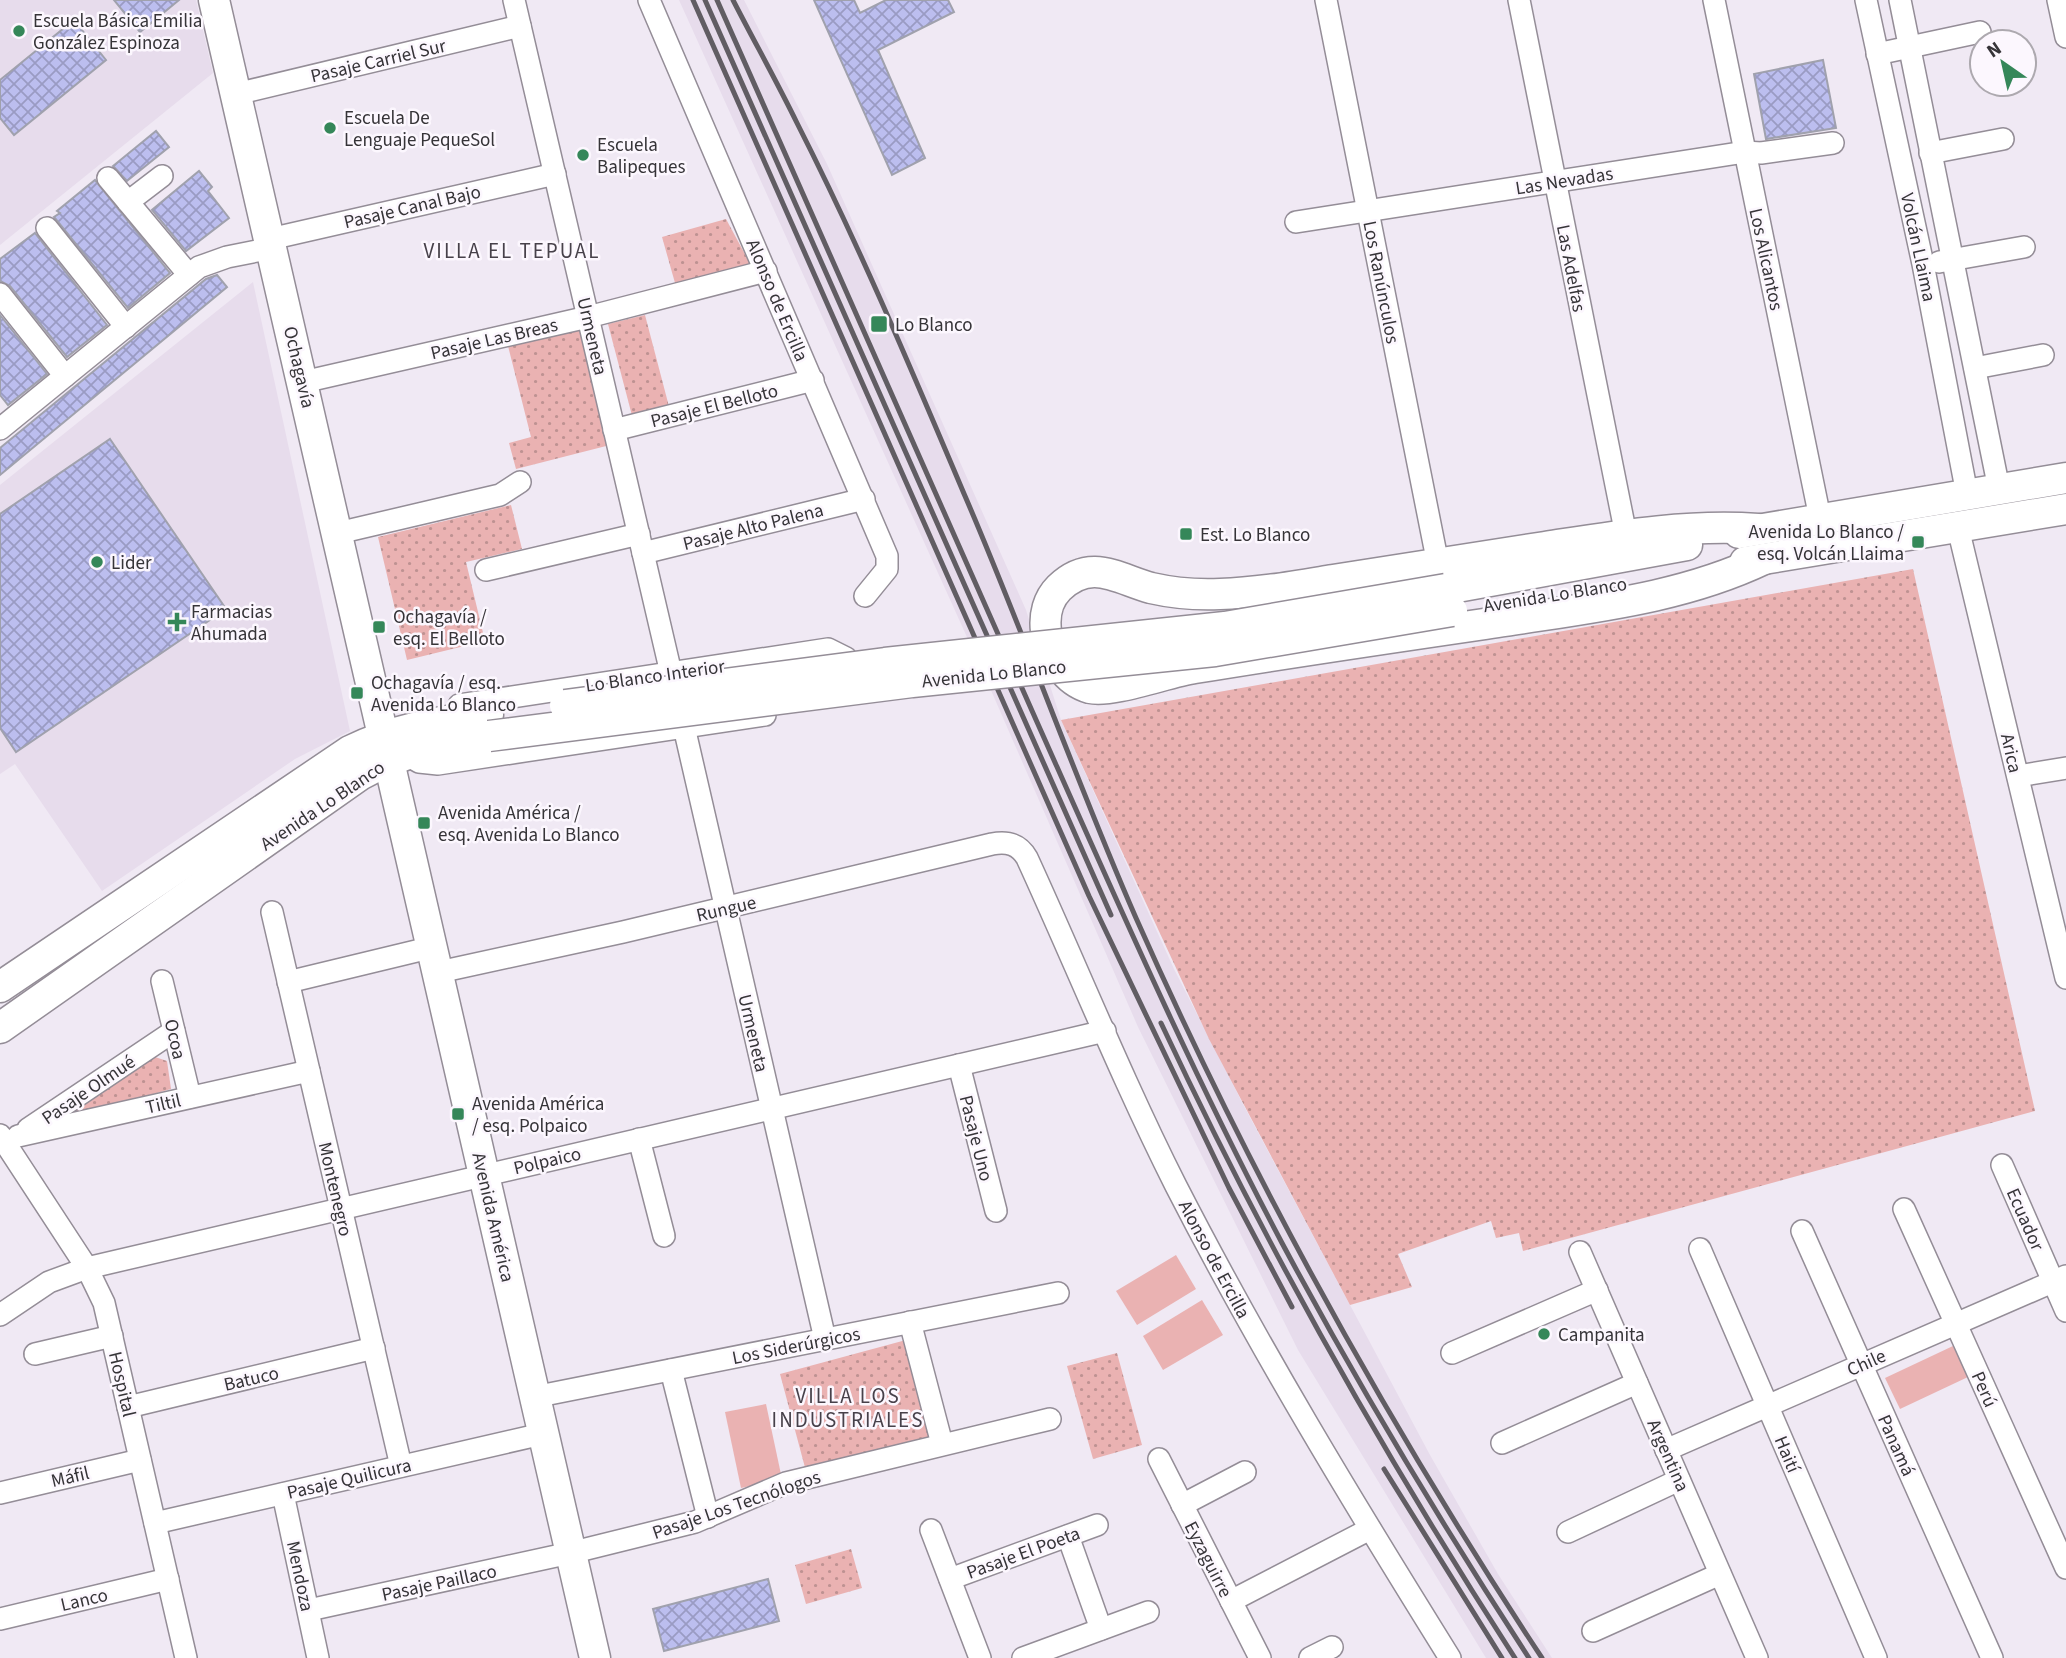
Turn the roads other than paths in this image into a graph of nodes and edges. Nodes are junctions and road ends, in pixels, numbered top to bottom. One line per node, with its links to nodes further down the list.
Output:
1 (214, 0): 13 (main road, Ochagavía)
2 (514, 0): 9 (street, Urmeneta)
3 (649, 0): 30 (street, Alonso de Ercilla)
4 (1326, 0): 23 (street, Los Ranúnculos)
5 (1519, 0): 21 (street, Las Adelfas)
6 (1714, 0): 16 (street, Los Alicantos)
7 (1866, 0): 12 (street, Volcán Llaima)
8 (1900, 0): 11 (street, Volcán Llaima)
9 (520, 26): 13 (street, Pasaje Carriel Sur); 18 (street, Urmeneta)
10 (1968, 35): 11 (street)
11 (1910, 47): 12 (street); 17 (street, Volcán Llaima)
12 (1877, 54): 29 (street, Volcán Llaima)
13 (236, 94): 26 (main road, Ochagavía)
14 (2003, 139): 17 (street)
15 (1833, 143): 16 (street, Las Nevadas)
16 (1745, 152): 21 (street, Las Nevadas); 48 (street, Los Alicantos)
17 (1930, 153): 28 (street, Volcán Llaima)
18 (555, 174): 26 (street, Pasaje Canal Bajo); 33 (street, Urmeneta)
19 (162, 176): 22 (street)
20 (108, 178): 22 (street)
21 (1555, 182): 23 (street, Las Nevadas); 52 (street, Las Adelfas)
22 (128, 202): 31 (street)
23 (1368, 211): 24 (street, Las Nevadas); 56 (street, Los Ranúnculos)
24 (1296, 222)
25 (47, 228): 34 (street)
26 (271, 243): 31 (street, Pasaje Canal Bajo); 39 (main road, Ochagavía)
27 (2024, 247): 28 (street)
28 (1952, 259): 29 (street); 36 (street, Volcán Llaima)
29 (1923, 264): 45 (street, Volcán Llaima)
30 (766, 271): 33 (street, Pasaje Las Breas); 38 (street, Alonso de Ercilla)
31 (189, 275): 34 (street, Pasaje Canal Bajo)
32 (0, 294): 37 (street)
33 (588, 317): 39 (street, Pasaje Las Breas); 41 (street, Urmeneta)
34 (125, 327): 37 (street, Pasaje Canal Bajo)
35 (2043, 355): 36 (street)
36 (1975, 369): 44 (street, Volcán Llaima)
37 (65, 376): 40 (street, Pasaje Canal Bajo)
38 (813, 380): 41 (street, Pasaje El Belloto); 46 (street, Alonso de Ercilla)
39 (303, 382): 51 (main road, Ochagavía)
40 (1, 426)
41 (614, 430): 53 (street, Urmeneta)
42 (2066, 478): 44 (main road, Avenida Lo Blanco)
43 (520, 482): 51 (street)
44 (1999, 489): 45 (main road, Avenida Lo Blanco)
45 (1967, 494): 48 (main road, Avenida Lo Blanco)
46 (864, 499): 53 (street, Pasaje Alto Palena); 57 (street, Alonso de Ercilla)
47 (2066, 509): 49 (main road, Avenida Lo Blanco)
48 (1821, 518): 50 (main road, Avenida Lo Blanco)
49 (1958, 528): 54 (main road, Avenida Lo Blanco); 66 (street, Arica)
50 (1758, 529): 52 (main road); 56 (main road, Avenida Lo Blanco)
51 (338, 533): 64 (main road, Ochagavía)
52 (1626, 535): 56 (main road)
53 (641, 544): 55 (street, Pasaje Alto Palena); 58 (street, Urmeneta)
54 (1764, 559): 56 (main road, Avenida Lo Blanco); 56 (main road)
55 (486, 570)
56 (1445, 588): 62 (main road, Avenida Lo Blanco, bridge)
57 (866, 596)
58 (671, 673): 60 (street, Lo Blanco Interior); 61 (street, Lo Blanco Interior)
59 (913, 693): 60 (street)
60 (848, 703): 63 (street)
61 (417, 726): 62 (main road, Avenida Lo Blanco); 64 (main road, Avenida Lo Blanco)
62 (489, 726): 64 (main road, Avenida Lo Blanco)
63 (684, 727): 64 (street); 68 (street, Urmeneta)
64 (393, 749): 70 (main road, Avenida América); 74 (main road, Avenida Lo Blanco); 75 (main road, Avenida Lo Blanco)
65 (2066, 768): 66 (street)
66 (2018, 776): 71 (street, Arica)
67 (1013, 844): 68 (street, Rungue); 77 (street, Alonso de Ercilla)
68 (725, 908): 70 (street, Rungue); 81 (street, Urmeneta)
69 (272, 912): 73 (street, Montenegro)
70 (436, 960): 73 (street, Rungue); 85 (main road, Avenida América)
71 (2066, 978)
72 (162, 981): 76 (street, Ocoa)
73 (288, 982): 79 (street, Montenegro)
74 (0, 987)
75 (0, 1028)
76 (174, 1031): 80 (street, Ocoa); 82 (street, Pasaje Olmué)
77 (1105, 1031): 78 (street, Polpaico); 128 (street, Alonso de Ercilla)
78 (959, 1065): 81 (street, Polpaico); 88 (street, Pasaje Uno)
79 (309, 1071): 80 (street, Tiltil); 86 (street, Montenegro)
80 (190, 1097): 82 (street, Tiltil)
81 (771, 1108): 83 (street, Polpaico); 102 (street, Urmeneta)
82 (5, 1138): 93 (street, Hospital)
83 (639, 1139): 85 (street, Polpaico); 90 (street)
84 (2002, 1165): 94 (street, Ecuador)
85 (485, 1175): 86 (street, Polpaico); 109 (main road, Avenida América)
86 (341, 1208): 93 (street, Polpaico); 103 (street, Montenegro)
87 (1904, 1209): 100 (street, Perú)
88 (996, 1211)
89 (1802, 1231): 106 (street, Panamá)
90 (664, 1236)
91 (1700, 1249): 110 (street, Haití)
92 (1580, 1252): 95 (street, Argentina)
93 (87, 1268): 98 (street, Polpaico); 101 (street, Hospital)
94 (2060, 1279): 97 (street, Ecuador); 100 (street, Chile)
95 (1597, 1290): 104 (street); 108 (street, Argentina)
96 (1058, 1293): 99 (street, Los Siderúrgicos)
97 (2066, 1311)
98 (0, 1315)
99 (910, 1322): 102 (street, Los Siderúrgicos); 115 (street)
100 (1955, 1323): 106 (street, Chile); 133 (street, Perú)
101 (112, 1336): 105 (street); 111 (street, Hospital)
102 (825, 1339): 107 (street, Los Siderúrgicos)
103 (374, 1348): 111 (street, Batuco); 119 (street, Montenegro)
104 (1452, 1353)
105 (35, 1354)
106 (1861, 1364): 110 (street, Chile); 154 (street, Panamá)
107 (671, 1370): 109 (street, Los Siderúrgicos); 125 (street)
108 (1637, 1383): 114 (street); 116 (street, Argentina)
109 (534, 1397): 113 (main road, Avenida América)
110 (1767, 1405): 116 (street, Chile); 153 (street, Haití)
111 (128, 1407): 118 (street, Hospital)
112 (1050, 1419): 115 (street, Pasaje Los Tecnólogos)
113 (542, 1434): 119 (street, Pasaje Quilicura); 132 (main road, Avenida América)
114 (1502, 1443)
115 (943, 1444): 125 (street, Pasaje Los Tecnólogos)
116 (1666, 1450): 121 (street, Argentina)
117 (1159, 1459): 124 (street, Eyzaguirre)
118 (140, 1460): 122 (street, Máfil); 126 (street, Hospital)
119 (401, 1466): 123 (street, Pasaje Quilicura)
120 (1245, 1472): 124 (street)
121 (1679, 1480): 130 (street); 134 (street, Argentina)
122 (0, 1493)
123 (283, 1494): 126 (street, Pasaje Quilicura); 138 (street, Mendoza)
124 (1182, 1505): 137 (street, Eyzaguirre)
125 (708, 1517): 132 (street, Pasaje Los Tecnólogos)
126 (155, 1523): 136 (street, Hospital)
127 (1097, 1525): 131 (street, Pasaje El Poeta)
128 (1370, 1529): 137 (street); 151 (street, Alonso de Ercilla)
129 (931, 1530): 135 (street)
130 (1568, 1532)
131 (1068, 1536): 135 (street, Pasaje El Poeta); 141 (street)
132 (570, 1553): 138 (street, Pasaje Paillaco); 146 (main road, Avenida América)
133 (2066, 1568)
134 (1720, 1574): 142 (street); 152 (street, Argentina)
135 (950, 1579): 147 (street)
136 (168, 1580): 140 (street, Lanco); 144 (street, Hospital)
137 (1231, 1601): 149 (street, Eyzaguirre)
138 (309, 1610): 145 (street, Mendoza)
139 (1148, 1612): 141 (street)
140 (0, 1619)
141 (1101, 1629): 148 (street)
142 (1593, 1631)
143 (1332, 1647): 150 (street)
144 (186, 1658)
145 (318, 1658)
146 (595, 1658)
147 (980, 1658)
148 (1023, 1658)
149 (1259, 1658)
150 (1310, 1658)
151 (1450, 1658)
152 (1757, 1658)
153 (1876, 1658)
154 (1992, 1658)

